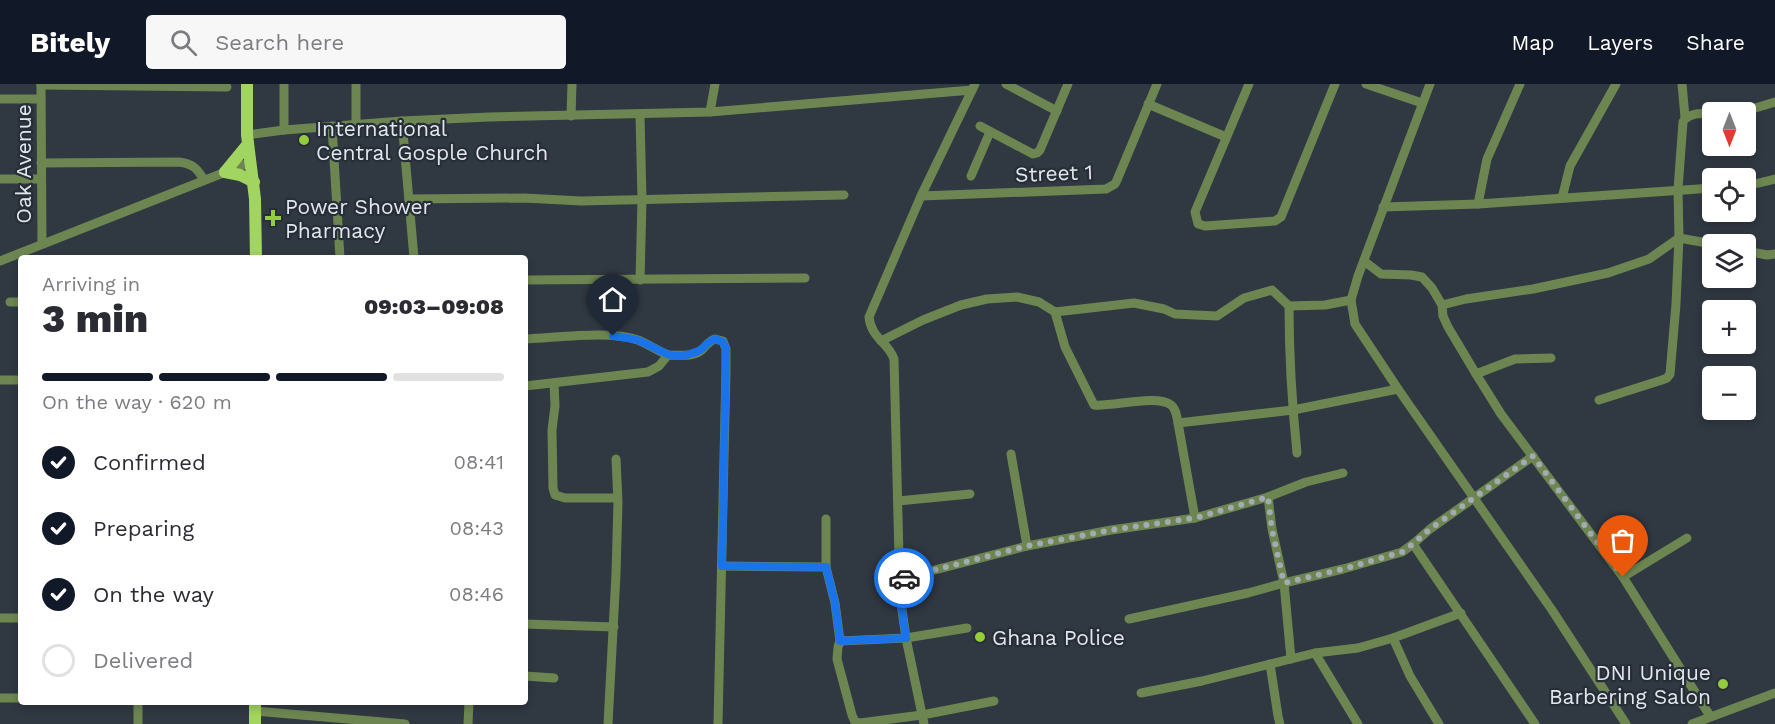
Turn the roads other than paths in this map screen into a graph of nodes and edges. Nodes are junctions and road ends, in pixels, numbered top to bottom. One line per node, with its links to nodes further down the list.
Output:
1 (247, 84): 38 (main road)
2 (284, 84): 35 (street)
3 (356, 84): 32 (street)
4 (572, 84): 29 (street)
5 (715, 84): 26 (street)
6 (1006, 84): 25 (street)
7 (1068, 84): 25 (street)
8 (1157, 84): 23 (street, Street 1)
9 (1249, 84): 37 (street)
10 (1335, 84): 37 (street)
11 (1366, 84): 22 (street)
12 (1430, 84): 22 (street)
13 (1520, 84): 56 (street)
14 (1616, 84): 53 (street)
15 (1682, 84): 30 (street)
16 (41, 85): 17 (street); 20 (street, Oak Avenue)
17 (227, 87)
18 (974, 87): 26 (street); 52 (street)
19 (0, 99): 20 (street)
20 (41, 99): 40 (street, Oak Avenue)
21 (1775, 102): 24 (street)
22 (1422, 103): 57 (street)
23 (1148, 104): 37 (street); 52 (street, Street 1)
24 (1756, 108)
25 (1057, 111): 36 (street)
26 (710, 112): 28 (street)
27 (1702, 114): 30 (street)
28 (640, 115): 29 (street); 55 (street)
29 (571, 116): 31 (street)
30 (1685, 117): 50 (street)
31 (402, 121): 32 (street); 54 (street)
32 (356, 124): 33 (street)
33 (332, 126): 35 (street); 64 (street)
34 (980, 126): 36 (street)
35 (284, 130): 38 (street)
36 (990, 132): 42 (street)
37 (1226, 137)
38 (248, 140): 39 (main road); 41 (main road)
39 (251, 162): 41 (street); 47 (main road)
40 (41, 163): 44 (street, Oak Avenue); 46 (street)
41 (225, 172): 46 (street); 47 (main road)
42 (971, 176)
43 (0, 179): 44 (street)
44 (41, 179): 60 (street, Oak Avenue)
45 (1775, 179): 48 (street)
46 (204, 180): 60 (street)
47 (254, 182): 63 (main road)
48 (1756, 184)
49 (1702, 188): 50 (street)
50 (1678, 189): 53 (street); 58 (street)
51 (844, 195): 55 (street)
52 (921, 196): 78 (street)
53 (1562, 198): 56 (street)
54 (409, 199): 55 (street); 65 (street)
55 (642, 200): 70 (street)
56 (1478, 204): 57 (street)
57 (1383, 207): 67 (street)
58 (1679, 238): 59 (street); 74 (street); 87 (street)
59 (1702, 242)
60 (42, 244): 66 (street)
61 (1756, 253): 62 (street)
62 (1775, 254)
63 (256, 255)
64 (340, 255)
65 (414, 255)
66 (0, 261)
67 (1364, 261): 71 (street); 74 (street)
68 (805, 278): 70 (street)
69 (528, 280): 70 (street)
70 (640, 280)
71 (1351, 300): 75 (street); 86 (street)
72 (10, 302): 73 (street)
73 (18, 302)
74 (1442, 305): 81 (street)
75 (1289, 306): 76 (street); 88 (street)
76 (1055, 312): 78 (street); 89 (street)
77 (528, 339): 79 (street)
78 (881, 341): 99 (street)
79 (668, 356): 84 (street); 105 (street)
80 (1551, 358): 81 (street)
81 (1476, 374): 92 (street)
82 (0, 380): 83 (street)
83 (18, 380)
84 (554, 383): 85 (street); 97 (street)
85 (528, 386)
86 (1398, 389): 88 (street); 98 (street)
87 (1599, 400)
88 (1293, 410): 89 (street); 90 (street)
89 (1178, 423): 100 (street)
90 (1297, 453)
91 (1011, 454): 104 (street)
92 (1533, 456): 98 (street); 107 (street)
93 (616, 459): 97 (street)
94 (1342, 473): 96 (street)
95 (970, 494): 99 (street)
96 (1268, 497): 100 (street); 109 (street)
97 (617, 498): 115 (street)
98 (1473, 498): 103 (street); 145 (street)
99 (898, 501): 108 (street)
100 (1195, 518): 104 (street)
101 (826, 519): 106 (street)
102 (1687, 537): 107 (street)
103 (1413, 544): 109 (street); 110 (street)
104 (1027, 546): 108 (street)
105 (722, 566): 106 (street); 140 (street)
106 (826, 567): 119 (street)
107 (1623, 577): 133 (street)
108 (900, 579): 117 (street)
109 (1284, 583): 113 (street); 121 (street)
110 (1461, 613): 118 (street); 144 (street)
111 (0, 618): 112 (street)
112 (18, 618)
113 (1129, 619)
114 (528, 624): 115 (street)
115 (614, 627): 139 (street)
116 (967, 628): 117 (street)
117 (906, 638): 119 (street); 134 (street)
118 (1394, 638): 120 (street); 143 (street)
119 (840, 641): 134 (street)
120 (1315, 654): 121 (street); 142 (street)
121 (1291, 659): 122 (street)
122 (1270, 664): 125 (street); 141 (street)
123 (528, 676): 124 (street)
124 (554, 678)
125 (1142, 693)
126 (1775, 693): 133 (street)
127 (0, 698): 128 (street)
128 (18, 698)
129 (994, 701): 134 (street)
130 (138, 705): 135 (street)
131 (469, 705): 138 (street)
132 (255, 706): 136 (main road); 137 (street)
133 (1710, 716): 146 (street)
134 (923, 720)
135 (138, 724)
136 (255, 724)
137 (405, 724)
138 (468, 724)
139 (608, 724)
140 (718, 724)
141 (1280, 724)
142 (1358, 724)
143 (1440, 724)
144 (1535, 724)
145 (1626, 724)
146 (1692, 724)

